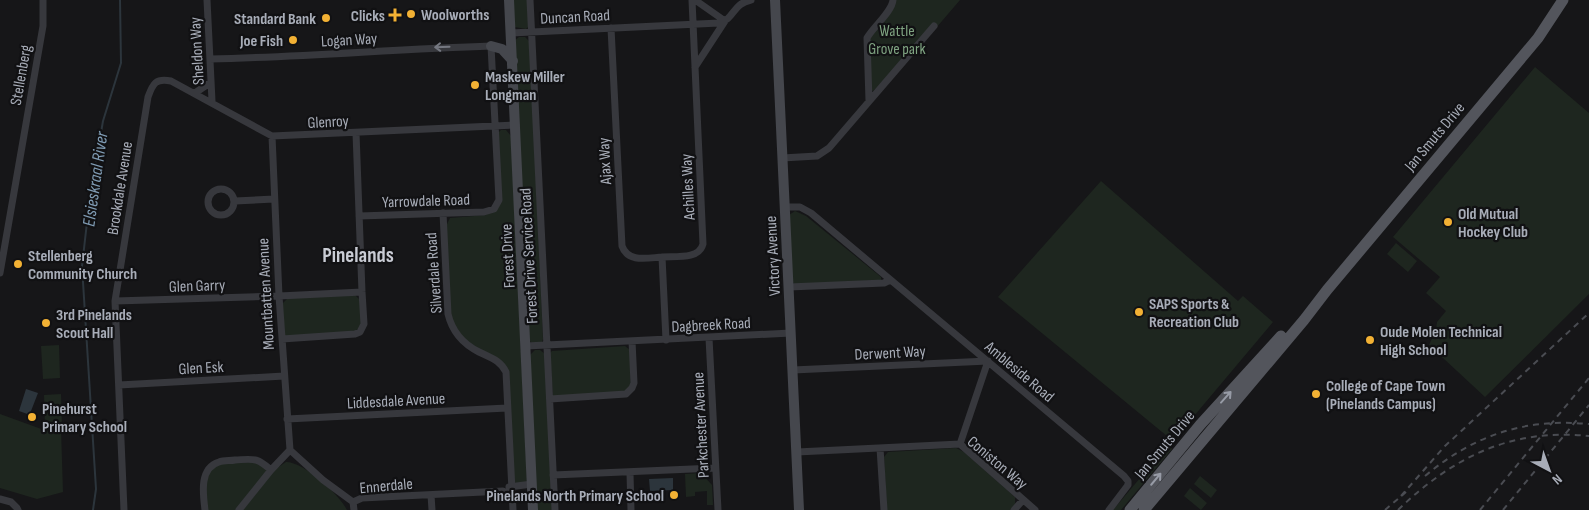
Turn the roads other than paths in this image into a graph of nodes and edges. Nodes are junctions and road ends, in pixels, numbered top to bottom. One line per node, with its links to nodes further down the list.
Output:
1 (43, 0): 36 (street, Stellenberg)
2 (207, 0): 17 (street, Sheldon Way)
3 (509, 0): 15 (main road, Forest Drive)
4 (530, 0): 14 (street, Forest Drive Service Road)
5 (694, 0): 10 (street); 11 (street, Achilles Way)
6 (747, 0): 10 (street)
7 (775, 0): 28 (main road, Victory Avenue)
8 (892, 0): 22 (street)
9 (1563, 0): 39 (main road, Jan Smuts Drive)
10 (725, 21): 11 (street, Duncan Road); 19 (street)
11 (693, 24): 13 (street, Duncan Road); 19 (street, Achilles Way)
12 (934, 26): 22 (street)
13 (611, 28): 14 (street, Duncan Road); 35 (street, Ajax Way)
14 (532, 32): 15 (street, Duncan Road); 48 (street, Forest Drive Service Road)
15 (511, 33): 18 (main road, Forest Drive)
16 (490, 46): 17 (street, Logan Way, one-way to 17); 18 (main road); 25 (street, Forest Drive Service Road)
17 (210, 59): 20 (street, Sheldon Way)
18 (513, 61): 24 (main road, Forest Drive)
19 (695, 67): 35 (street, Achilles Way)
20 (211, 82): 21 (street); 23 (street, Sheldon Way)
21 (195, 93): 23 (street); 42 (street, Brookdale Avenue)
22 (868, 101): 28 (street)
23 (212, 102): 27 (street)
24 (516, 124): 25 (street, Glenroy); 49 (main road, Forest Drive)
25 (495, 126): 26 (street, Glenroy); 32 (street, Forest Drive Service Road)
26 (356, 133): 27 (street, Glenroy); 34 (street)
27 (272, 136): 29 (street, Mountbatten Avenue)
28 (782, 158): 31 (main road, Victory Avenue)
29 (274, 199): 30 (street); 41 (street, Mountbatten Avenue)
30 (235, 201)
31 (785, 207): 37 (street, Ambleside Road); 38 (main road, Victory Avenue)
32 (494, 209): 33 (street, Yarrowdale Road)
33 (443, 213): 34 (street, Yarrowdale Road); 55 (street, Silverdale Road)
34 (359, 216): 40 (street)
35 (662, 257): 46 (street)
36 (0, 273)
37 (890, 280): 38 (street); 50 (street, Ambleside Road)
38 (789, 287): 43 (main road, Victory Avenue)
39 (1327, 290): 90 (main road, Jan Smuts Drive, one-way to 39); 91 (main road, Jan Smuts Drive)
40 (362, 292): 41 (street, Glen Garry); 45 (street)
41 (279, 296): 42 (street, Glen Garry); 45 (street, Mountbatten Avenue)
42 (115, 301): 53 (street, Brookdale Avenue)
43 (791, 333): 44 (street, Dagbreek Road); 51 (main road, Victory Avenue)
44 (709, 338): 46 (street, Dagbreek Road); 61 (street, Parkchester Avenue)
45 (282, 339): 52 (street, Mountbatten Avenue)
46 (666, 340): 47 (street, Dagbreek Road)
47 (632, 341): 48 (street, Dagbreek Road); 54 (street)
48 (546, 345): 49 (street, Dagbreek Road); 54 (street, Forest Drive Service Road)
49 (526, 346): 65 (main road, Forest Drive)
50 (988, 361): 51 (street, Derwent Way); 57 (street); 89 (street, Ambleside Road)
51 (793, 370): 60 (main road, Victory Avenue)
52 (284, 376): 53 (street, Glen Esk); 56 (street, Mountbatten Avenue)
53 (119, 385): 75 (street, Brookdale Avenue)
54 (550, 399): 64 (street, Forest Drive Service Road)
55 (507, 408): 56 (street, Liddesdale Avenue); 66 (street)
56 (287, 419): 59 (street, Mountbatten Avenue)
57 (960, 444): 58 (street, Coniston Way); 72 (street, Coniston Way)
58 (880, 448): 60 (street, Coniston Way); 86 (street)
59 (290, 450): 62 (street); 73 (street, Ennerdale)
60 (796, 452): 85 (main road, Victory Avenue)
61 (715, 468): 63 (street); 84 (street, Parkchester Avenue)
62 (271, 470): 76 (street); 77 (street)
63 (630, 473): 64 (street); 83 (street)
64 (553, 475): 82 (street, Forest Drive Service Road)
65 (532, 484): 66 (street, Ennerdale); 70 (main road, Forest Drive)
66 (511, 486): 67 (street, Ennerdale); 69 (street)
67 (503, 491): 68 (street, Ennerdale); 69 (street)
68 (431, 495): 73 (street, Ennerdale); 79 (street)
69 (512, 496): 70 (street); 80 (street)
70 (532, 496): 81 (main road, Forest Drive)
71 (0, 499): 74 (street)
72 (1023, 500): 87 (street); 88 (street, Coniston Way)
73 (353, 502): 78 (street)
74 (18, 510)
75 (124, 510)
76 (205, 510)
77 (239, 510)
78 (354, 510)
79 (432, 510)
80 (513, 510)
81 (533, 510)
82 (555, 510)
83 (631, 510)
84 (718, 510)
85 (799, 510)
86 (884, 510)
87 (1014, 510)
88 (1035, 510)
89 (1109, 510)
90 (1130, 510)
91 (1144, 510)

